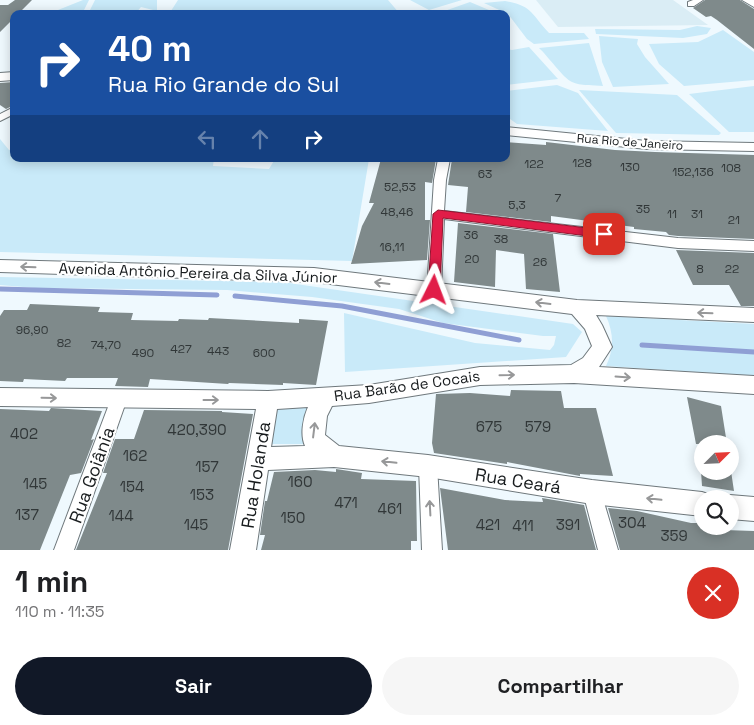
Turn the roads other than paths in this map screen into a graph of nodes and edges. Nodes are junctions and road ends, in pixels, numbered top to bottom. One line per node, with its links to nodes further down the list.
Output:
1 (748, 0): 2 (street)
2 (754, 4)
3 (510, 131): 4 (street, Rua Rio de Janeiro)
4 (754, 147)
5 (444, 162): 6 (street)
6 (438, 214): 7 (street); 9 (street)
7 (754, 246)
8 (0, 266): 9 (street, Avenida Antônio Pereira da Silva Júnior, one-way to 8)
9 (434, 290): 10 (street, Avenida Antônio Pereira da Silva Júnior, one-way to 9)
10 (577, 307): 11 (street, Avenida Antônio Pereira da Silva Júnior, one-way to 10); 12 (street)
11 (754, 315)
12 (574, 374): 13 (street, Rua Barão de Cocais, one-way to 13); 15 (street, Rua Barão de Cocais, one-way to 12)
13 (754, 386)
14 (0, 397): 16 (street, Rua Barão de Cocais, one-way to 16)
15 (326, 397): 17 (street, Rua Barão de Cocais); 18 (street, one-way to 15)
16 (119, 399): 17 (street, Rua Barão de Cocais, one-way to 17); 25 (street, Rua Goiânia)
17 (268, 400): 19 (street, Rua Holanda)
18 (334, 456): 19 (street, Rua Ceará); 20 (street, Rua Ceará, one-way to 18)
19 (258, 459): 26 (street, Rua Holanda)
20 (428, 466): 21 (street, Rua Ceará); 27 (street, one-way to 20)
21 (592, 492): 22 (street, Rua Ceará, one-way to 21); 28 (street)
22 (694, 503)
23 (739, 508): 24 (street)
24 (754, 509)
25 (64, 550)
26 (244, 550)
27 (432, 550)
28 (608, 550)

